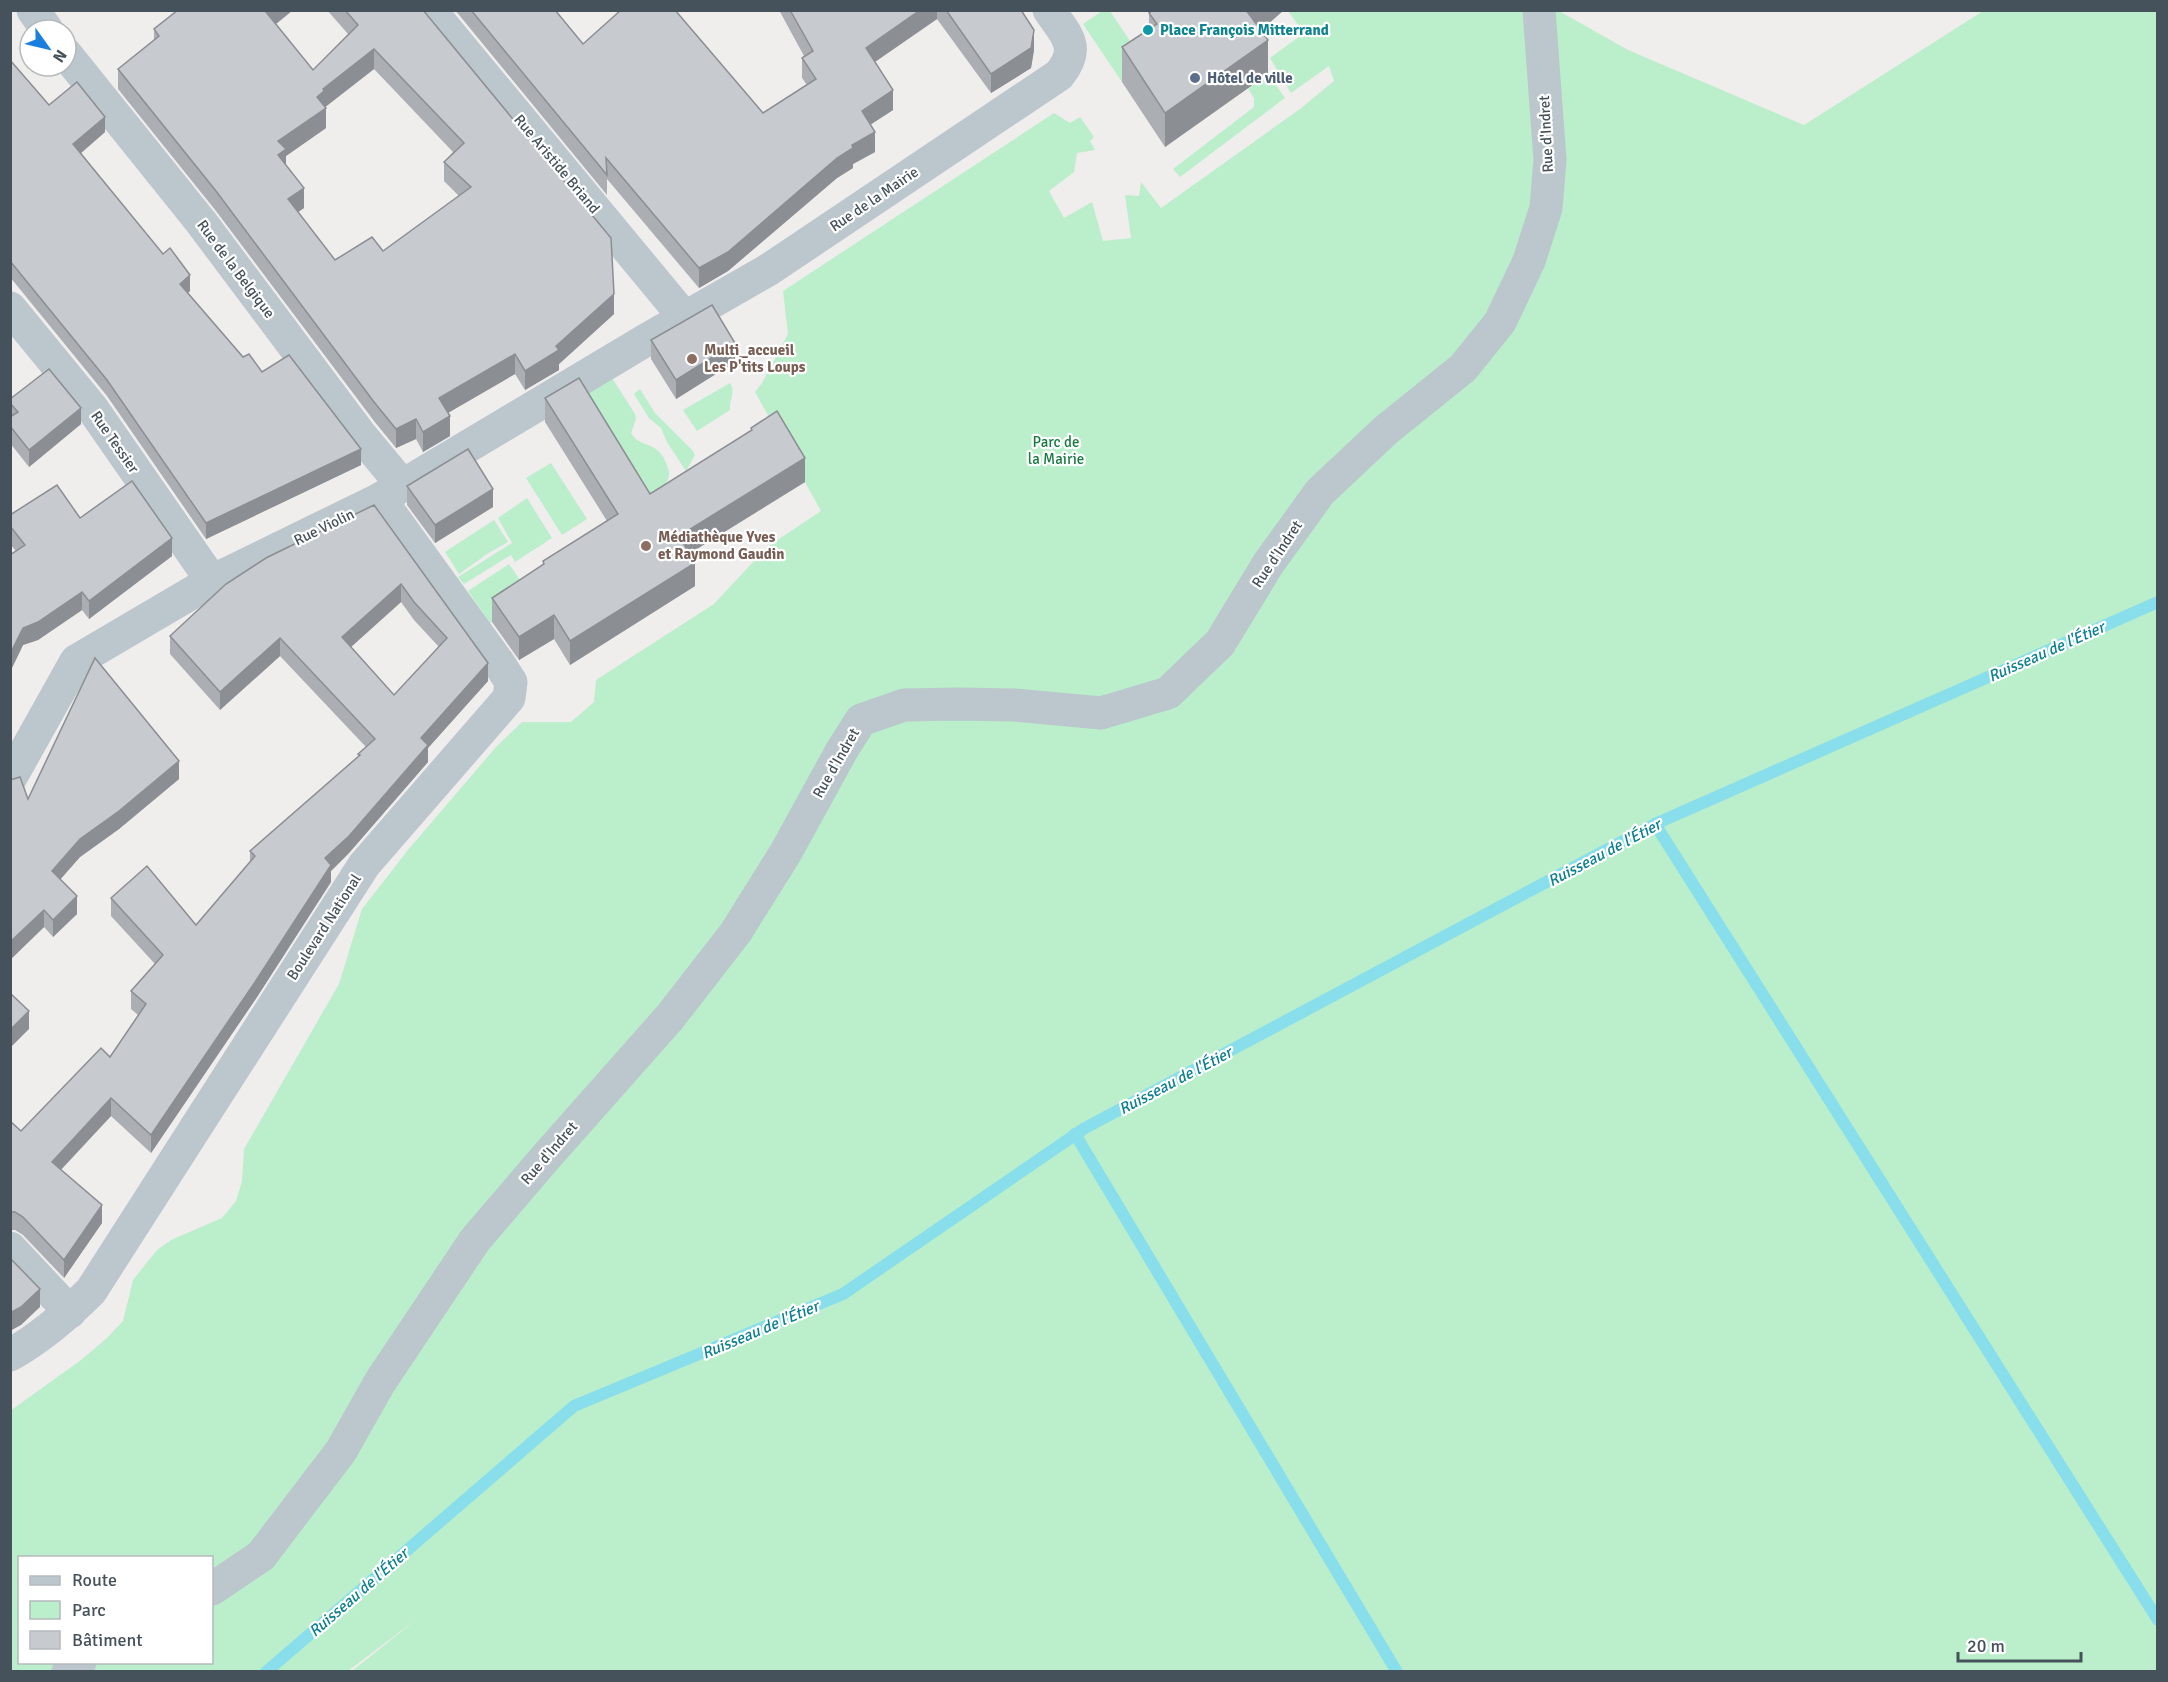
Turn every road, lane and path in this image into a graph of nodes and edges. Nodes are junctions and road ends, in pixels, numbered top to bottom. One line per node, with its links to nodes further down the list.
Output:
1 (430, 10): 6 (street, Rue Aristide Briand)
2 (1049, 10): 6 (street, Rue de la Mairie)
3 (1539, 10): 13 (street, Rue d'Indret)
4 (78, 69): 7 (street, Rue de la Belgique)
5 (10, 308): 8 (street, Rue Tessier)
6 (685, 318): 7 (street, Rue Violin)
7 (391, 493): 8 (street, Rue Violin); 11 (street, Boulevard National)
8 (213, 581): 9 (street, Rue Violin)
9 (10, 779)
10 (10, 1248): 11 (street)
11 (70, 1312): 12 (street, Boulevard National)
12 (10, 1355)
13 (213, 1588)

